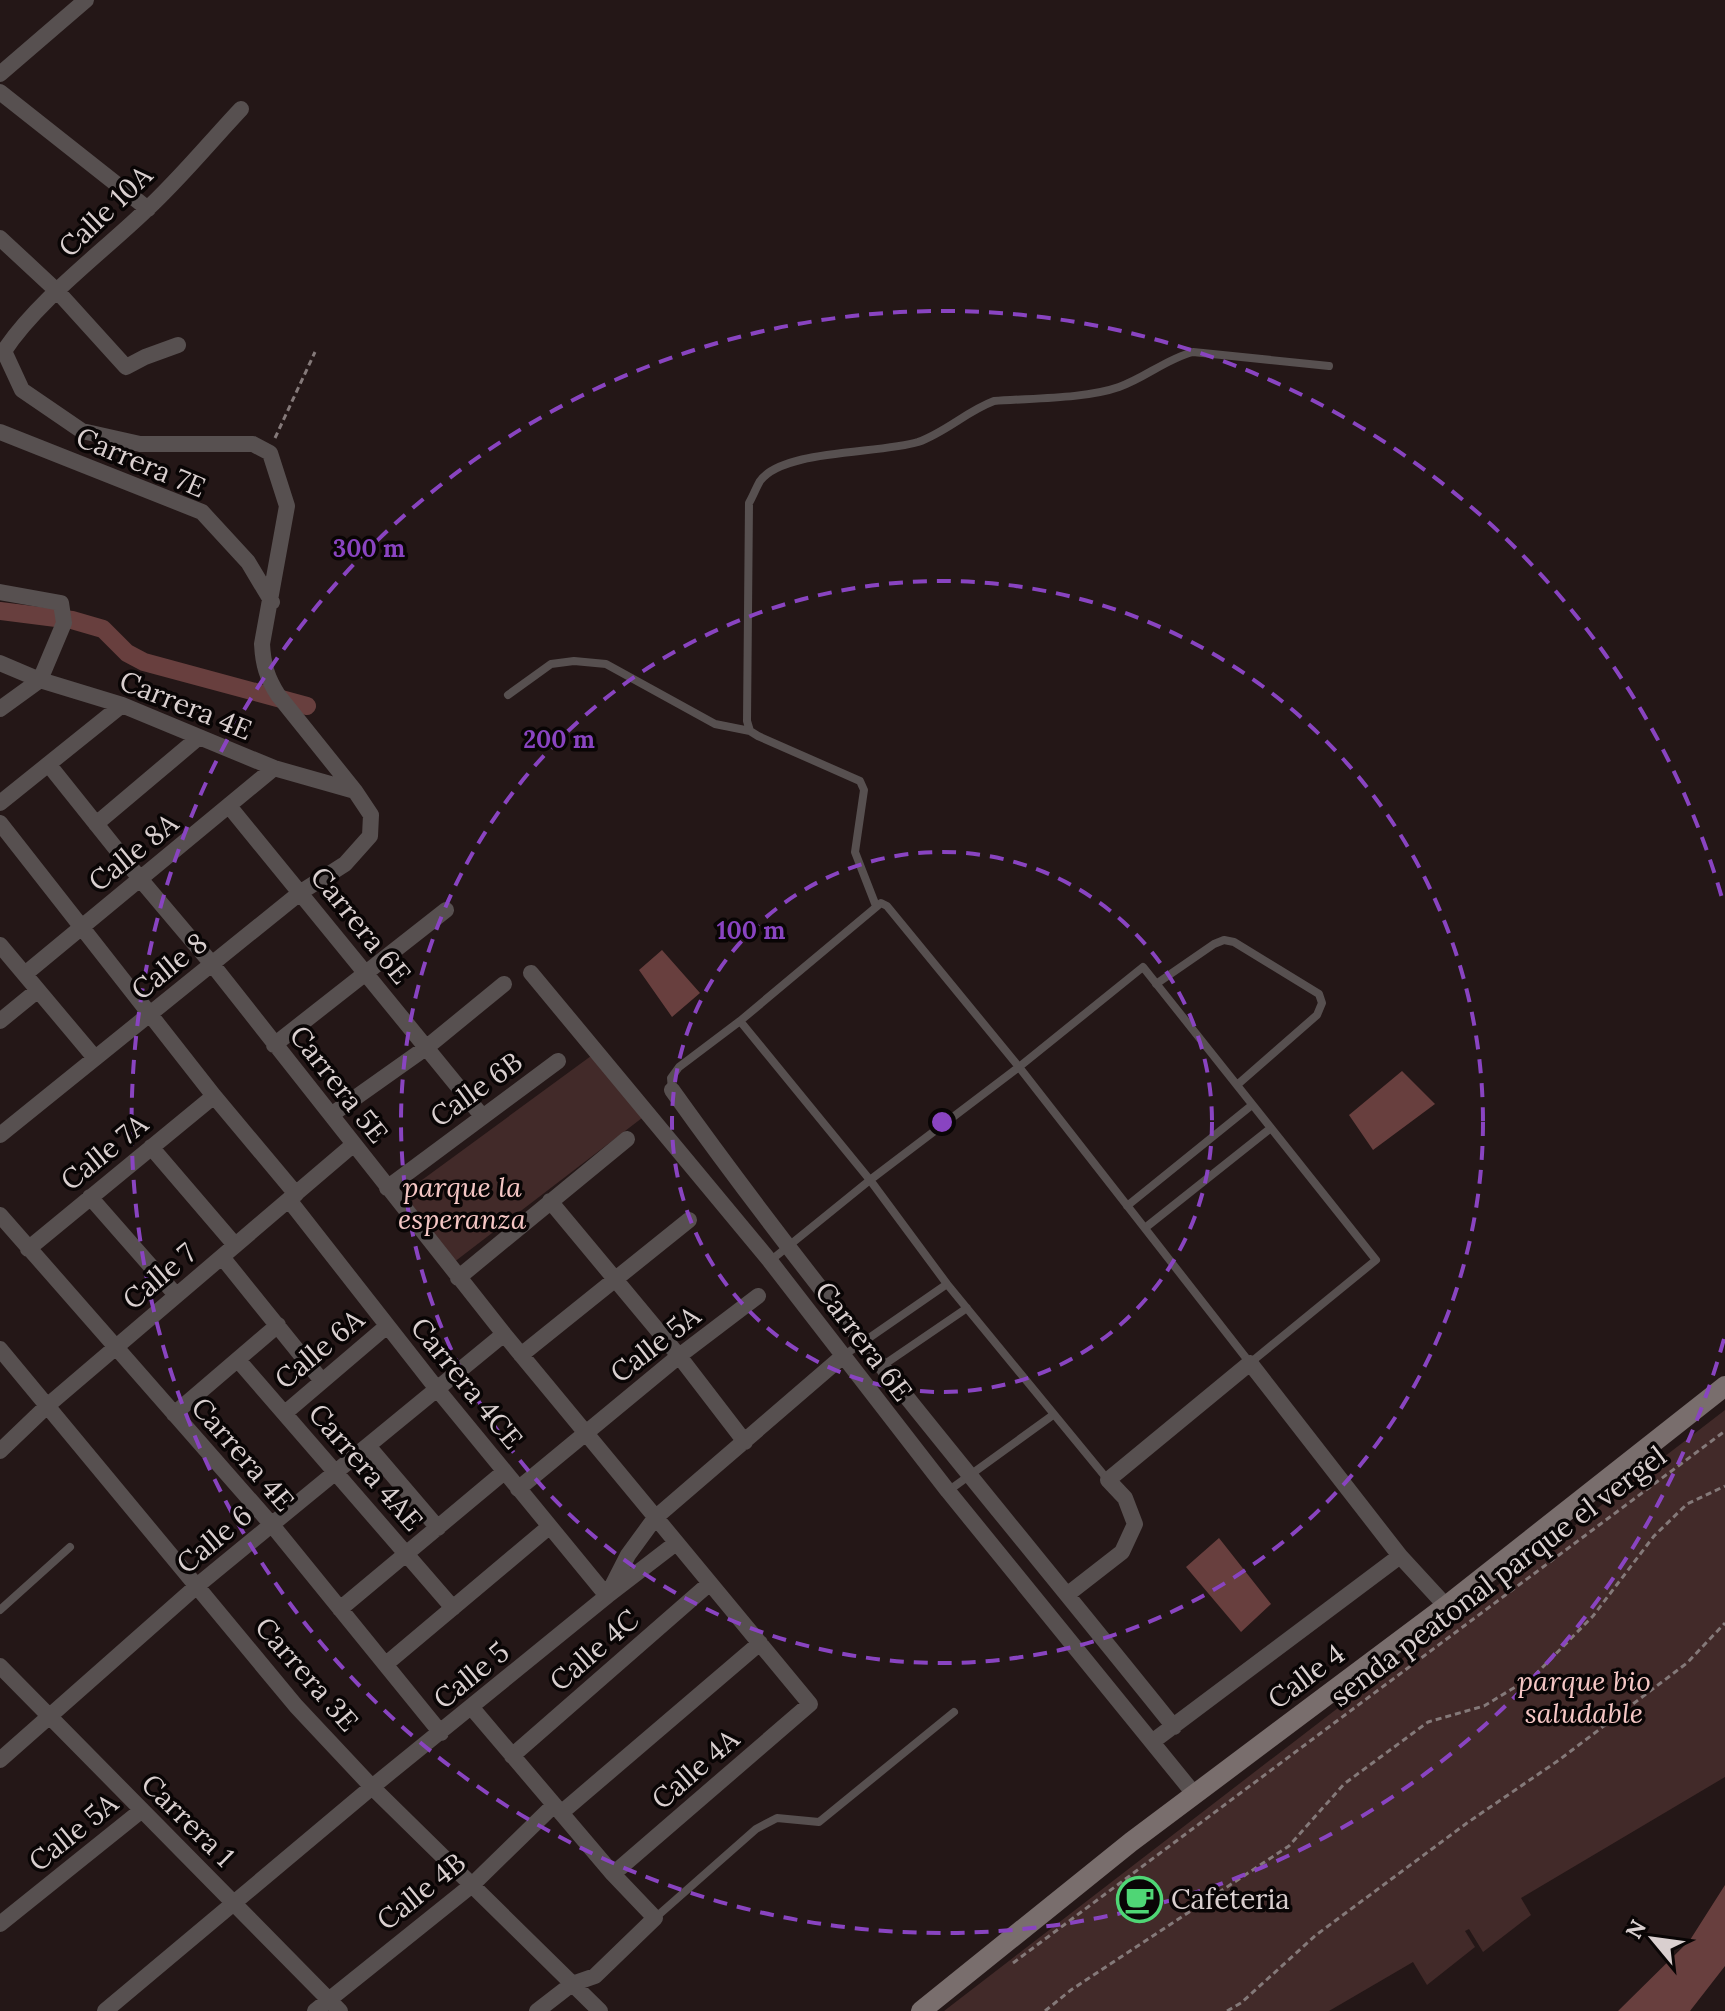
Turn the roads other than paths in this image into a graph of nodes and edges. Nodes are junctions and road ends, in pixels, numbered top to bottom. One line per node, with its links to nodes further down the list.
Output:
1 (86, 0): 2 (street)
2 (0, 74)
3 (0, 92): 5 (street)
4 (241, 109): 5 (street, Calle 10A)
5 (148, 209): 7 (street, Calle 10A)
6 (0, 238): 7 (street)
7 (58, 292): 8 (street); 12 (street, Calle 10A)
8 (178, 345)
9 (1329, 366): 18 (lane)
10 (0, 432): 12 (street, Carrera 7E)
11 (0, 592): 14 (street)
12 (272, 602): 22 (street)
13 (0, 663): 14 (street, Carrera 4E)
14 (40, 680): 16 (street, Carrera 4E); 17 (street)
15 (508, 695): 18 (lane)
16 (122, 705): 19 (street, Carrera 4E); 20 (street)
17 (0, 709)
18 (750, 731): 29 (lane)
19 (198, 738): 21 (street, Carrera 4E); 26 (street)
20 (49, 765): 23 (street); 26 (street, Carrera 5E)
21 (274, 768): 22 (street, Carrera 4E); 24 (street, Calle 8A)
22 (355, 791): 28 (street, Calle 8)
23 (0, 803)
24 (229, 806): 27 (street, Calle 8A); 28 (street, Carrera 6E)
25 (0, 823): 31 (street, Carrera 4CE)
26 (96, 824): 27 (street, Carrera 5E)
27 (141, 880): 31 (street, Calle 8A); 33 (street, Carrera 5E)
28 (301, 892): 33 (street, Calle 8); 34 (street, Carrera 6E)
29 (876, 906): 42 (lane); 47 (lane)
30 (446, 910): 34 (street)
31 (83, 926): 36 (street, Calle 8A); 40 (street, Carrera 4CE)
32 (0, 945): 36 (street)
33 (212, 964): 40 (street, Calle 8); 43 (street, Carrera 5E)
34 (366, 973): 43 (street); 44 (street, Carrera 6E)
35 (531, 973): 60 (street, Carrera 6E)
36 (25, 974): 39 (street)
37 (504, 984): 44 (street)
38 (1156, 984): 47 (lane); 48 (lane); 48 (lane)
39 (38, 990): 41 (street); 45 (street)
40 (151, 1014): 45 (street, Calle 8); 50 (street, Carrera 4CE)
41 (0, 1021)
42 (740, 1021): 49 (lane); 61 (lane)
43 (274, 1045): 52 (street, Carrera 5E)
44 (427, 1047): 52 (street); 53 (street, Carrera 6E)
45 (95, 1058): 55 (street, Calle 8)
46 (558, 1061): 53 (street, Calle 6B)
47 (1019, 1067): 61 (lane); 67 (lane)
48 (1237, 1085): 51 (lane)
49 (672, 1090): 59 (street, Carrera 6E)
50 (214, 1096): 58 (street, Calle 7A); 64 (street, Carrera 4CE)
51 (1252, 1105): 54 (lane); 67 (lane)
52 (331, 1115): 57 (street, Carrera 5E)
53 (482, 1116): 62 (street, Calle 6B)
54 (1271, 1128): 71 (lane); 93 (lane)
55 (0, 1135)
56 (627, 1139): 66 (street)
57 (354, 1144): 62 (street, Carrera 5E); 64 (street, Calle 7)
58 (151, 1147): 63 (street, Calle 7A); 72 (street)
59 (715, 1150): 60 (street); 65 (street, Carrera 6E)
60 (694, 1167): 68 (street, Carrera 6E)
61 (870, 1180): 73 (lane); 79 (lane)
62 (387, 1188): 77 (street, Carrera 5E)
63 (90, 1197): 74 (street, Calle 7A); 80 (street)
64 (292, 1197): 72 (street, Calle 7); 84 (street, Carrera 4CE)
65 (753, 1199): 68 (street); 73 (street, Carrera 6E)
66 (550, 1201): 77 (street); 78 (street)
67 (1127, 1206): 71 (lane)
68 (733, 1214): 76 (street, Carrera 6E)
69 (0, 1215): 74 (street, Carrera 4E)
70 (689, 1220): 78 (street)
71 (1145, 1228): 93 (lane)
72 (235, 1245): 75 (street, Calle 7)
73 (789, 1245): 76 (lane); 86 (street, Carrera 6E)
74 (28, 1249): 87 (street, Carrera 4E)
75 (222, 1257): 80 (street, Calle 7); 83 (street)
76 (770, 1261): 91 (street, Carrera 6E)
77 (458, 1278): 85 (street, Carrera 5E)
78 (613, 1279): 89 (street); 90 (street)
79 (947, 1284): 82 (lane); 86 (lane)
80 (176, 1295): 87 (street, Calle 7)
81 (758, 1296): 90 (street, Calle 5A)
82 (967, 1308): 94 (lane); 102 (lane)
83 (278, 1325): 92 (street); 95 (street)
84 (387, 1326): 95 (street, Calle 6A); 98 (street, Carrera 4CE)
85 (504, 1334): 89 (street, Carrera 5E); 98 (street, Calle 6)
86 (863, 1340): 91 (lane); 94 (street, Carrera 6E)
87 (115, 1348): 99 (street, Calle 7); 101 (street, Carrera 4E)
88 (0, 1349): 99 (street, Carrera 3E)
89 (521, 1355): 103 (street, Carrera 5E)
90 (679, 1356): 103 (street, Calle 5A); 104 (street)
91 (843, 1356): 96 (street, Carrera 6E); 104 (street, Calle 5)
92 (238, 1360): 100 (street, Carrera 4AE); 101 (street)
93 (1250, 1363): 110 (street); 120 (street)
94 (882, 1366): 96 (street); 109 (street, Carrera 6E)
95 (322, 1381): 100 (street, Calle 6A)
96 (863, 1383): 112 (street, Carrera 6E)
97 (1725, 1386): 127 (street, Calle 4)
98 (437, 1389): 105 (street, Calle 6); 107 (street, Carrera 4CE)
99 (47, 1406): 106 (street, Calle 7); 123 (street, Carrera 3E)
100 (285, 1413): 108 (street, Carrera 4AE)
101 (174, 1414): 114 (street, Carrera 4E)
102 (1053, 1415): 109 (lane); 110 (lane)
103 (585, 1433): 111 (street, Calle 5A); 113 (street, Carrera 5E)
104 (745, 1442): 113 (street, Calle 5)
105 (368, 1446): 108 (street, Calle 6); 116 (street)
106 (0, 1451)
107 (504, 1472): 111 (street, Carrera 4CE); 116 (street)
108 (336, 1473): 114 (street, Calle 6); 119 (street, Carrera 4AE)
109 (970, 1474): 112 (lane); 121 (street, Carrera 6E)
110 (1108, 1480): 125 (street)
111 (518, 1489): 115 (street, Carrera 4CE)
112 (948, 1491): 124 (street, Carrera 6E)
113 (655, 1518): 117 (street, Carrera 5E); 126 (street, Calle 5)
114 (272, 1525): 123 (street, Calle 6); 129 (street, Carrera 4E)
115 (549, 1527): 126 (street, Carrera 4CE); 128 (street)
116 (438, 1528): 119 (street)
117 (676, 1543): 122 (street, Carrera 5E); 126 (street)
118 (70, 1547): 130 (lane)
119 (406, 1554): 128 (street, Carrera 4AE); 129 (street)
120 (1400, 1556): 127 (street); 140 (street)
121 (1052, 1576): 124 (street); 125 (street, Carrera 6E)
122 (710, 1583): 131 (street, Carrera 5E); 143 (street, Calle 4C)
123 (198, 1585): 139 (street, Calle 6); 145 (street, Carrera 3E)
124 (1029, 1593): 135 (street, Carrera 6E)
125 (1068, 1594): 132 (street, Carrera 6E)
126 (607, 1596): 137 (street, Calle 5)
127 (1446, 1606): 146 (street, Calle 4)
128 (453, 1608): 133 (street)
129 (340, 1609): 133 (street, Carrera 4E)
130 (0, 1610)
131 (760, 1643): 136 (street, Carrera 5E); 147 (street, Calle 4B)
132 (1114, 1652): 135 (street); 140 (street, Carrera 6E)
133 (386, 1664): 141 (street, Carrera 4E)
134 (0, 1666): 139 (street, Carrera 1)
135 (1091, 1668): 142 (street, Carrera 6E)
136 (810, 1704): 149 (street, Calle 4A)
137 (472, 1708): 141 (street, Calle 5); 143 (street)
138 (954, 1712): 152 (lane)
139 (49, 1716): 144 (street, Calle 6); 148 (street, Carrera 1)
140 (1174, 1727): 142 (street)
141 (441, 1733): 145 (street, Calle 5)
142 (1152, 1742): 146 (street, Carrera 6E)
143 (512, 1756): 147 (street)
144 (0, 1760)
145 (372, 1787): 150 (street, Carrera 3E); 151 (street, Calle 5)
146 (1195, 1795): 160 (street, Calle 4)
147 (558, 1809): 149 (street); 150 (street, Calle 4B)
148 (142, 1810): 151 (street, Carrera 1); 153 (street, Calle 5A)
149 (613, 1874): 152 (street)
150 (472, 1885): 154 (street, Carrera 3E); 155 (street, Calle 4B)
151 (235, 1904): 155 (street, Carrera 1); 156 (street, Calle 5)
152 (655, 1918): 154 (street)
153 (0, 1924)
154 (572, 1984): 158 (street); 159 (street, Carrera 3E)
155 (334, 2005): 157 (street, Calle 4B)
156 (105, 2011)
157 (315, 2011)
158 (537, 2011)
159 (600, 2011)
160 (921, 2011)

